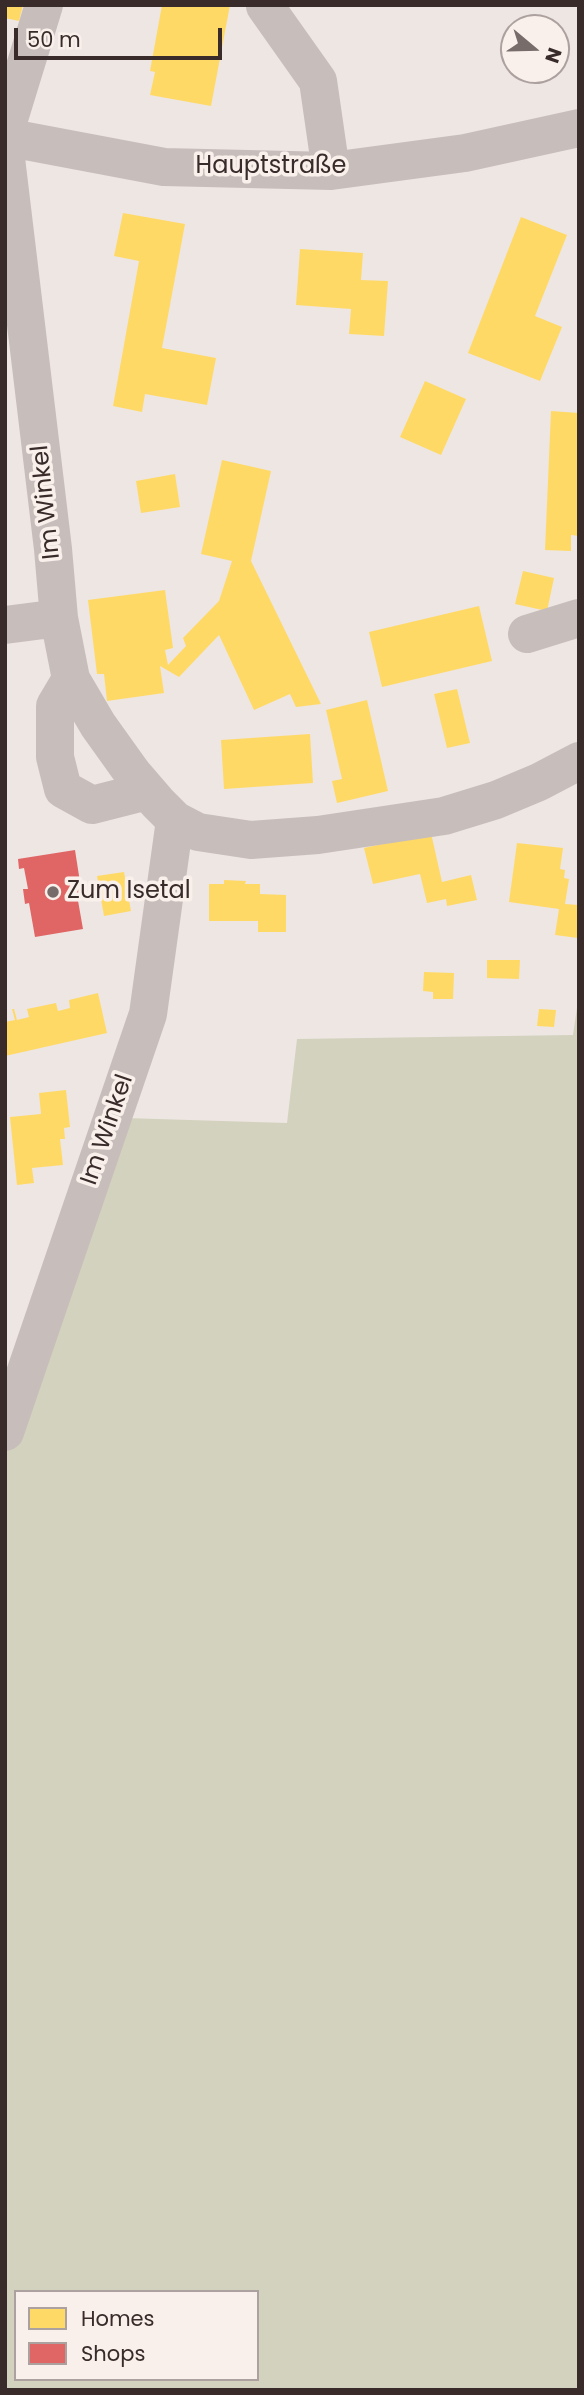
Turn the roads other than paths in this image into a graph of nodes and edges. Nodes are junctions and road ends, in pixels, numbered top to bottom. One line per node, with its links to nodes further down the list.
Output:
1 (44, 5): 4 (street)
2 (265, 6): 7 (street)
3 (579, 128): 7 (street, Hauptstraße)
4 (5, 132)
5 (5, 137): 7 (street, Hauptstraße)
6 (5, 150): 8 (street, Im Winkel)
7 (331, 171)
8 (59, 618): 10 (street); 12 (street, Im Winkel)
9 (579, 618): 11 (street)
10 (5, 625)
11 (527, 634)
12 (71, 680): 14 (street, Im Winkel); 14 (street)
13 (579, 761): 15 (street, Im Winkel)
14 (147, 790): 15 (street, Im Winkel)
15 (175, 820): 16 (street, Im Winkel)
16 (5, 1432)

